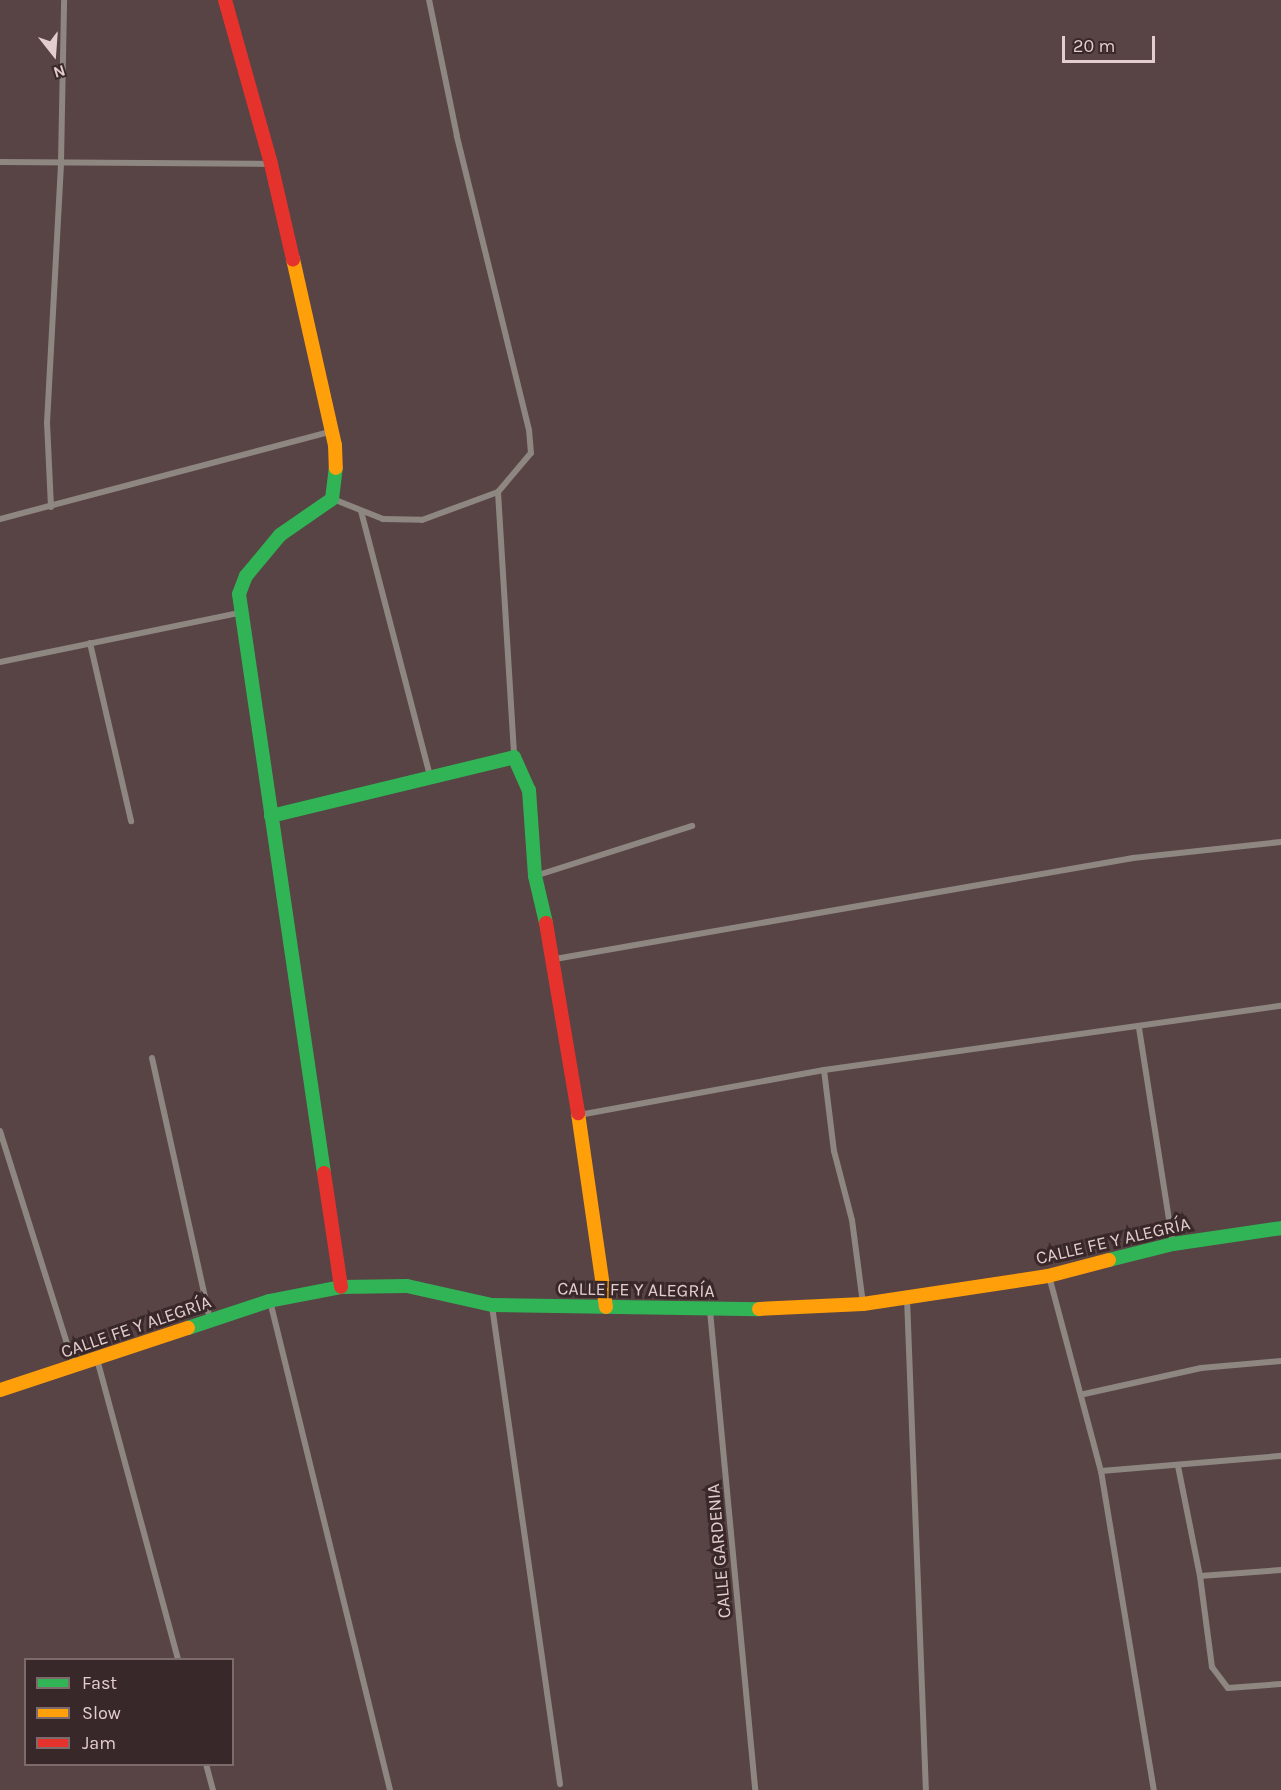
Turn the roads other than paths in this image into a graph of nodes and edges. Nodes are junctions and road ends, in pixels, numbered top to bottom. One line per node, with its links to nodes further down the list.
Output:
1 (64, 0): 5 (street)
2 (225, 0): 6 (street)
3 (429, 0): 8 (street)
4 (0, 162): 5 (street)
5 (61, 162): 6 (street); 10 (street)
6 (271, 164): 7 (street)
7 (332, 431): 9 (street); 10 (street)
8 (498, 492): 11 (street); 16 (street)
9 (332, 499): 11 (street); 13 (street)
10 (51, 507): 12 (street)
11 (361, 511): 17 (street)
12 (0, 519)
13 (239, 613): 14 (street); 18 (street)
14 (90, 643): 15 (street); 19 (street)
15 (0, 662)
16 (514, 757): 17 (street); 22 (street)
17 (431, 780): 18 (street)
18 (271, 816): 33 (street)
19 (131, 820)
20 (692, 826): 22 (street)
21 (1281, 842): 23 (street)
22 (535, 876): 23 (street)
23 (555, 959): 28 (street)
24 (1281, 1006): 25 (street)
25 (1139, 1028): 27 (street); 31 (street)
26 (152, 1058): 40 (street)
27 (824, 1070): 28 (street); 36 (street)
28 (578, 1116): 38 (street)
29 (0, 1131): 43 (street)
30 (1281, 1227): 31 (street, CALLE FE Y ALEGRÍA)
31 (1173, 1244): 32 (street, CALLE FE Y ALEGRÍA)
32 (1048, 1276): 34 (street, CALLE FE Y ALEGRÍA); 45 (street)
33 (341, 1287): 35 (street, CALLE FE Y ALEGRÍA); 37 (street, CALLE FE Y ALEGRÍA)
34 (907, 1297): 36 (street, CALLE FE Y ALEGRÍA); 58 (street)
35 (269, 1301): 40 (street, CALLE FE Y ALEGRÍA); 56 (street)
36 (863, 1304): 39 (street, CALLE FE Y ALEGRÍA)
37 (492, 1305): 38 (street, CALLE FE Y ALEGRÍA); 54 (street)
38 (606, 1307): 39 (street, CALLE FE Y ALEGRÍA)
39 (710, 1311): 57 (street, CALLE GARDENIA)
40 (210, 1321): 41 (street, CALLE FE Y ALEGRÍA)
41 (97, 1359): 43 (street, CALLE FE Y ALEGRÍA); 51 (street)
42 (1281, 1361): 45 (street)
43 (74, 1367): 44 (street, CALLE FE Y ALEGRÍA)
44 (0, 1390)
45 (1084, 1394): 48 (street)
46 (1281, 1456): 47 (street)
47 (1178, 1466): 48 (street); 50 (street)
48 (1101, 1471): 59 (street)
49 (1281, 1570): 50 (street)
50 (1200, 1576): 52 (street)
51 (178, 1658)
52 (1281, 1684)
53 (207, 1766): 55 (street)
54 (560, 1784)
55 (213, 1790)
56 (390, 1790)
57 (755, 1790)
58 (926, 1790)
59 (1154, 1790)

